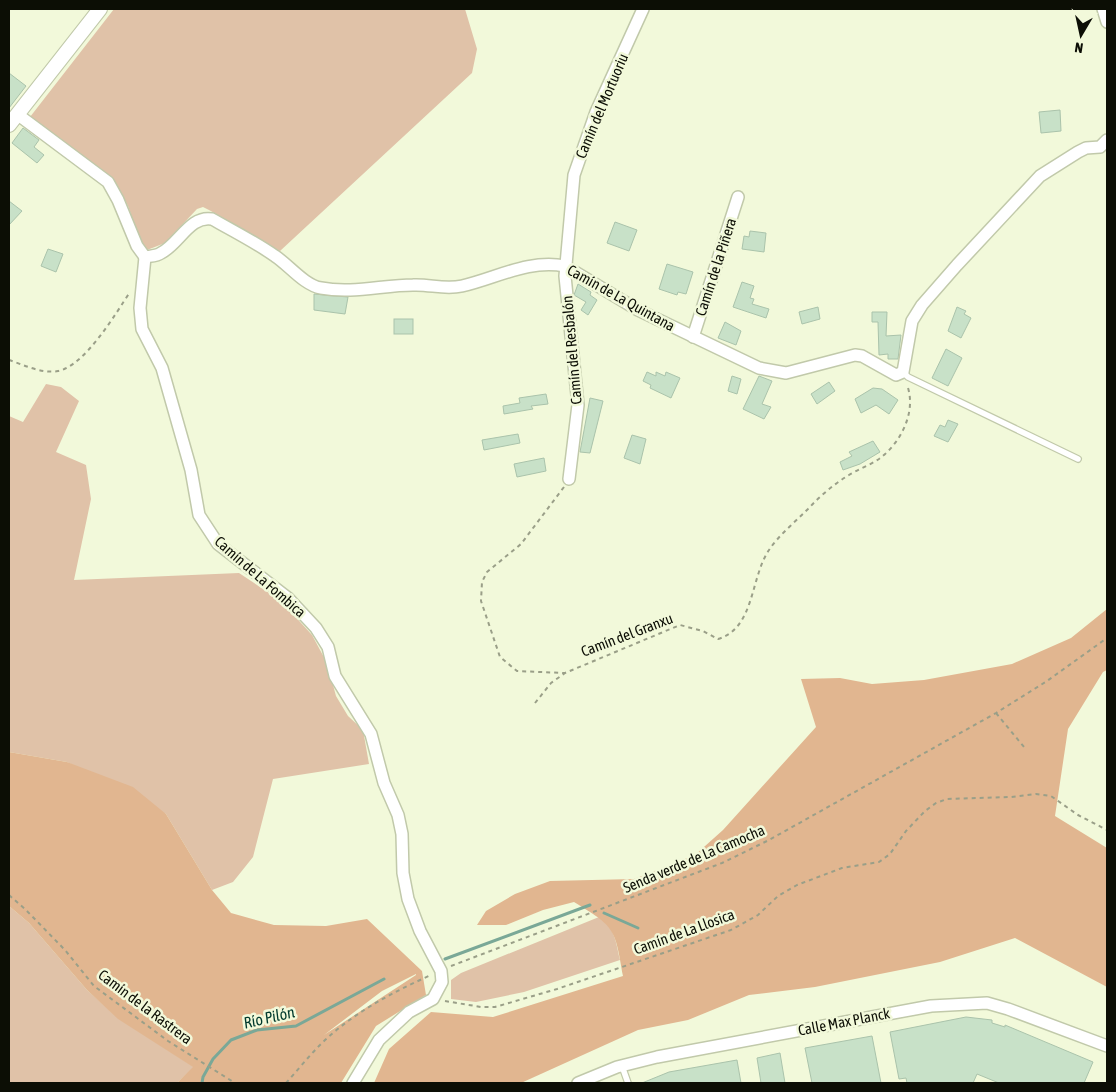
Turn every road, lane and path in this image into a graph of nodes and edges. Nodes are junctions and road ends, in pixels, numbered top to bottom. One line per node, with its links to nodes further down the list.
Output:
1 (100, 9): 5 (street)
2 (644, 9): 9 (street, Camín del Mortuoriu)
3 (1103, 9): 4 (street)
4 (1107, 22)
5 (13, 119): 8 (street)
6 (1107, 140): 13 (street)
7 (738, 197): 11 (street, Camín de la Piñera)
8 (146, 257): 9 (street, Camín de La Quintana); 10 (street, Camín de La Fombica)
9 (565, 266): 11 (street, Camín de La Quintana); 15 (street, Camín del Resbalón)
10 (144, 271): 12 (path); 23 (street, Camín de La Fombica)
11 (693, 337): 13 (street, Camín de La Quintana)
12 (9, 360)
13 (900, 374): 14 (lane); 17 (path, Camín del Granxu)
14 (1078, 459)
15 (569, 479): 17 (path)
16 (1107, 638): 19 (path, Senda verde de La Camocha)
17 (565, 673): 18 (path, Camín del Granxu)
18 (535, 703)
19 (996, 713): 20 (path); 23 (path, Senda verde de La Camocha)
20 (1024, 747)
21 (1107, 830): 24 (path, Camín de La Llosica)
22 (9, 895): 27 (path, Camín de la Rastrera)
23 (441, 971): 24 (street); 28 (path, Senda verde de La Camocha)
24 (433, 998): 29 (street)
25 (1107, 1046): 26 (street, Calle Max Planck)
26 (622, 1066): 30 (street, Calle Max Planck); 31 (lane)
27 (235, 1083)
28 (286, 1083)
29 (353, 1083)
30 (578, 1083)
31 (628, 1083)

